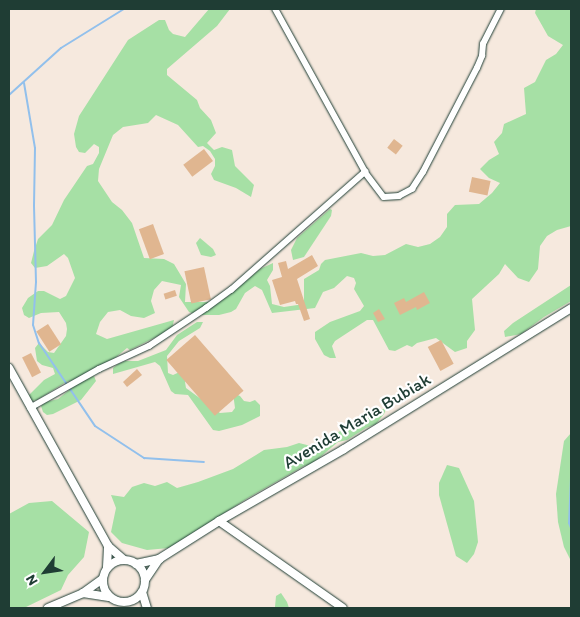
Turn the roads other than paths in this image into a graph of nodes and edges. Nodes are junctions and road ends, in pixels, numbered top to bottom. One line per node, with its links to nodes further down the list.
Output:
1 (275, 9): 3 (street)
2 (501, 9): 3 (street)
3 (365, 172): 6 (street)
4 (571, 308): 7 (street, Avenida Maria Bubiak)
5 (9, 368): 6 (street)
6 (30, 408): 8 (street)
7 (219, 520): 10 (street, Avenida Maria Bubiak); 22 (street)
8 (108, 546): 9 (street); 12 (street)
9 (124, 560): 11 (street); 12 (street)
10 (159, 560): 11 (street, Avenida Maria Bubiak); 14 (street, Avenida Maria Bubiak)
11 (136, 564): 14 (street)
12 (107, 568): 13 (street)
13 (102, 579): 16 (street); 17 (street)
14 (145, 580): 15 (street)
15 (142, 592): 18 (street); 21 (street)
16 (83, 593): 17 (street); 19 (street)
17 (109, 597): 18 (street)
18 (120, 602): 20 (street)
19 (48, 608)
20 (126, 608)
21 (147, 608)
22 (343, 608)

